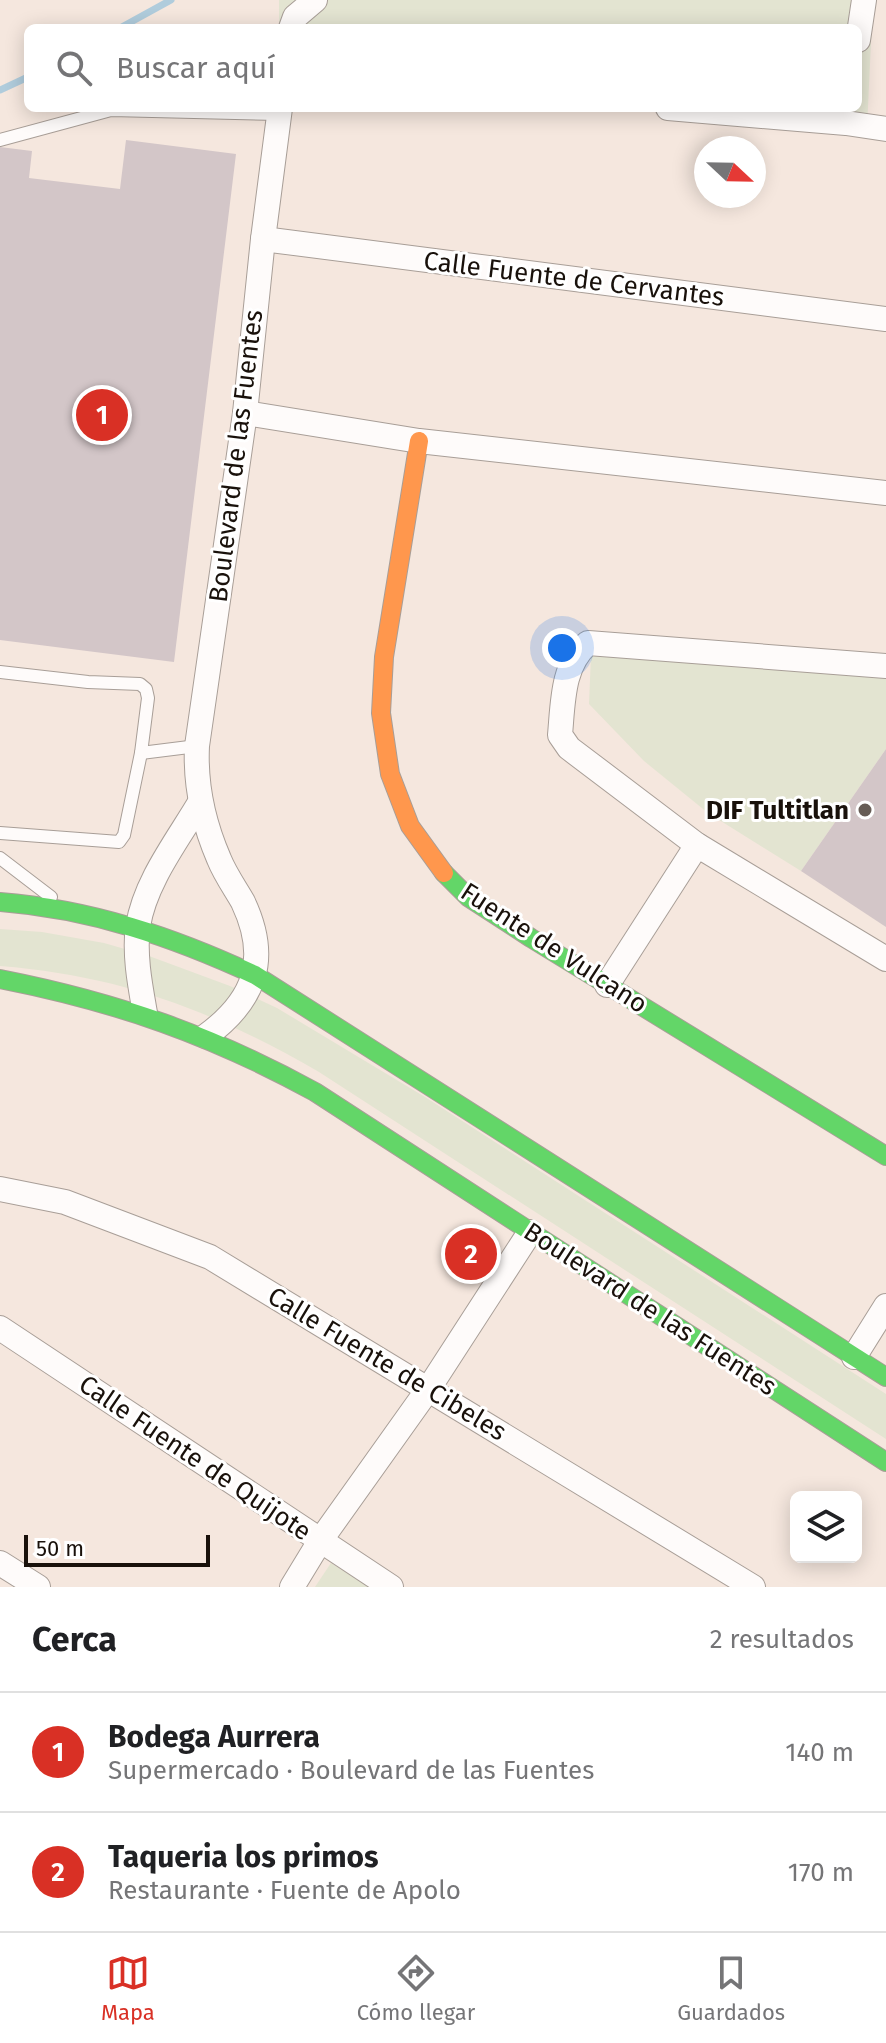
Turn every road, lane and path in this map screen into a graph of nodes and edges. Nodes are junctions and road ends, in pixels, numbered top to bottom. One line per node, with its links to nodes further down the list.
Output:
1 (315, 0): 3 (street)
2 (864, 0): 4 (street)
3 (292, 24)
4 (860, 24)
5 (104, 112): 10 (lane)
6 (280, 112): 11 (street, Boulevard de las Fuentes)
7 (758, 112): 8 (street)
8 (847, 116): 9 (street)
9 (886, 129)
10 (0, 140)
11 (263, 239): 12 (street, Calle Fuente de Cervantes); 13 (street, Boulevard de las Fuentes)
12 (886, 319)
13 (245, 413): 14 (street); 18 (street, Boulevard de las Fuentes)
14 (419, 441): 15 (street); 30 (street, Fuente de Vulcano)
15 (886, 493)
16 (886, 666): 22 (street)
17 (0, 672): 19 (lane)
18 (197, 746): 19 (lane); 20 (street, Boulevard de las Fuentes)
19 (141, 753): 21 (lane)
20 (199, 804): 26 (street); 28 (street, Boulevard de las Fuentes)
21 (0, 833)
22 (697, 845): 27 (street); 30 (street)
23 (0, 858): 25 (lane)
24 (0, 902): 25 (street)
25 (68, 910): 26 (street)
26 (138, 927): 28 (street); 31 (street)
27 (886, 959)
28 (255, 975): 32 (street); 38 (street)
29 (0, 979): 31 (street, Boulevard de las Fuentes)
30 (607, 985): 33 (street, Fuente de Vulcano)
31 (145, 1013): 32 (street, Boulevard de las Fuentes)
32 (206, 1036): 35 (street, Boulevard de las Fuentes)
33 (886, 1156)
34 (0, 1189): 40 (street, Calle Fuente de Cibeles)
35 (530, 1232): 40 (street); 41 (street, Boulevard de las Fuentes)
36 (886, 1306): 38 (street)
37 (0, 1328): 42 (street, Calle Fuente de Quijote)
38 (854, 1357): 39 (street)
39 (886, 1377)
40 (429, 1388): 42 (street); 47 (street, Calle Fuente de Cibeles)
41 (886, 1462)
42 (320, 1541): 45 (street); 46 (street, Calle Fuente de Quijote)
43 (0, 1563): 44 (street)
44 (38, 1587)
45 (292, 1587)
46 (391, 1587)
47 (752, 1587)

